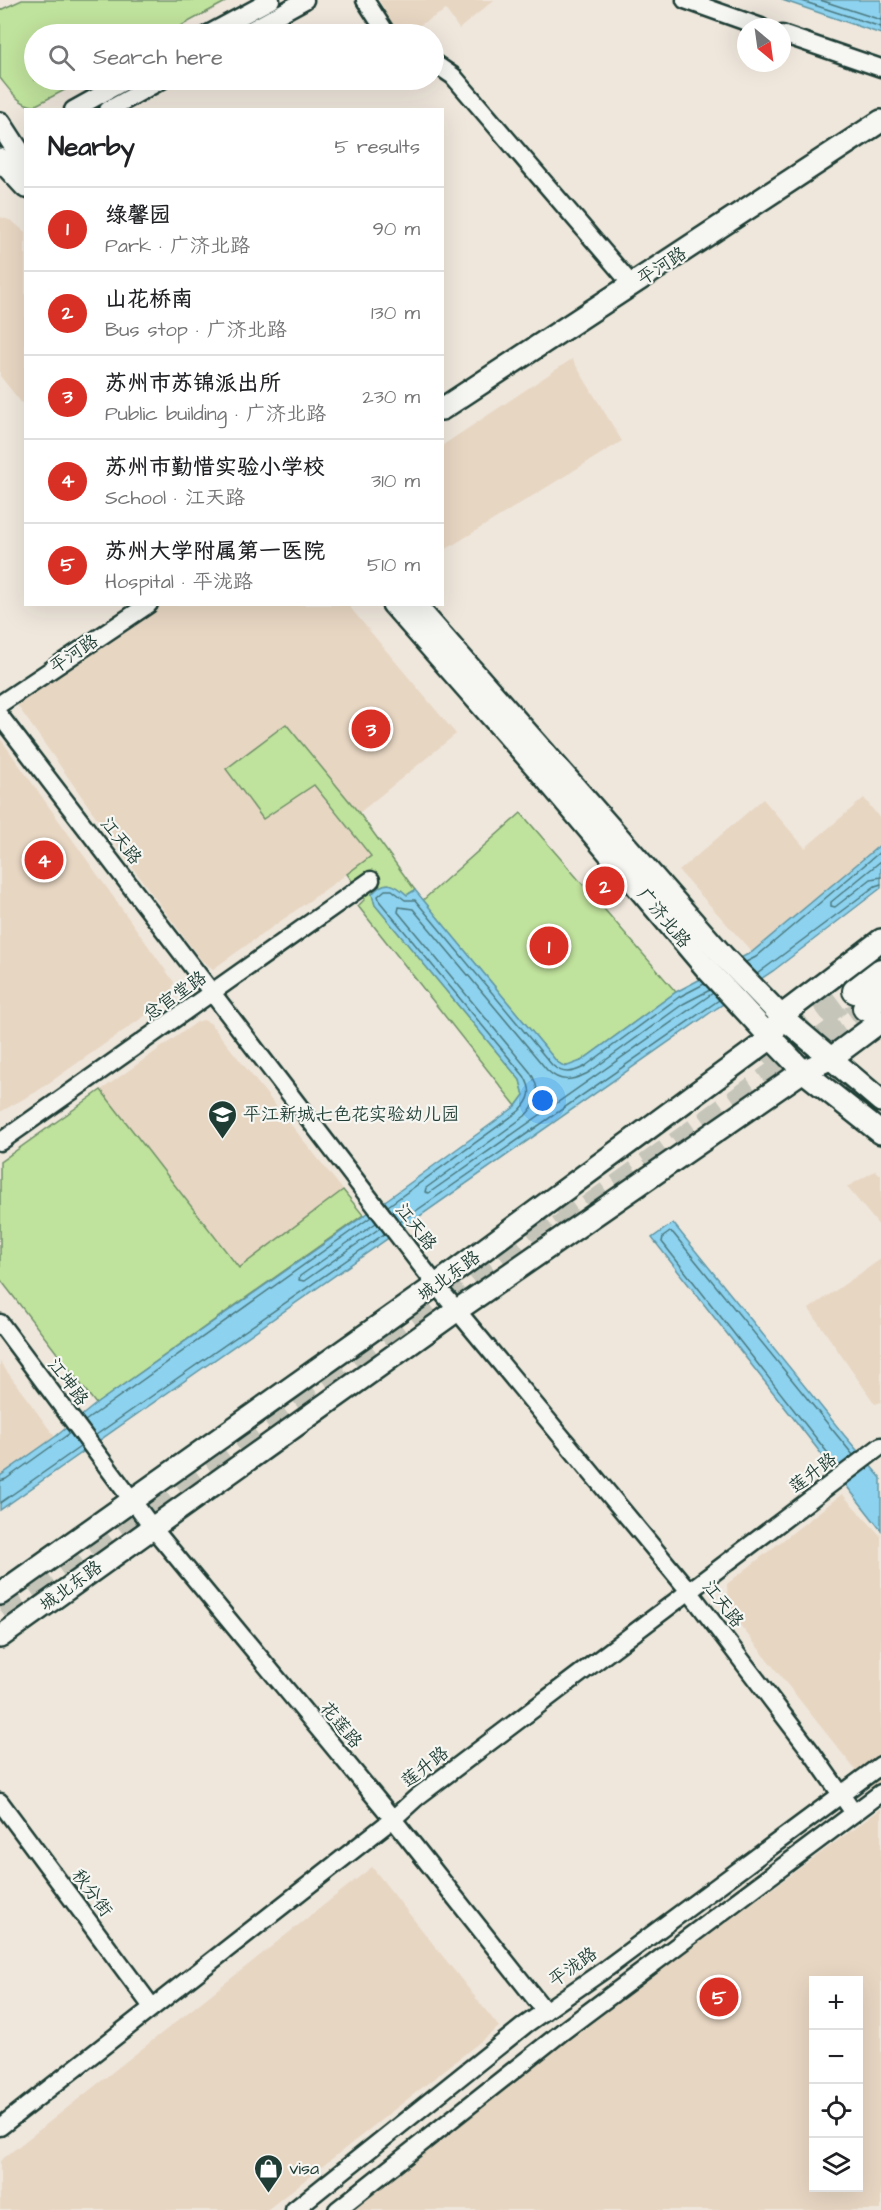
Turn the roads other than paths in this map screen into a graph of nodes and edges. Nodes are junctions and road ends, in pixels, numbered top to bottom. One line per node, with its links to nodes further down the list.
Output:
1 (271, 0): 6 (street)
2 (305, 0): 7 (street)
3 (364, 0): 8 (street)
4 (685, 0): 5 (street)
5 (737, 18)
6 (227, 24)
7 (261, 24)
8 (380, 24)
9 (791, 37): 10 (street)
10 (881, 68)
11 (444, 70): 20 (street)
12 (109, 90): 14 (street)
13 (144, 90): 15 (street)
14 (77, 108)
15 (112, 108)
16 (881, 122): 20 (main road, 平河路)
17 (0, 123): 18 (main road)
18 (12, 157): 19 (main road)
19 (24, 183)
20 (632, 285): 21 (main road, 平河路)
21 (444, 408)
22 (145, 606): 25 (street, 平河路)
23 (395, 606): 29 (main road, 广济北路)
24 (416, 606): 29 (main road, 广济北路)
25 (0, 704)
26 (0, 716): 31 (street, 江天路)
27 (371, 880): 31 (street, 总官堂路)
28 (881, 940): 33 (main road, 城北东路)
29 (715, 962): 33 (main road, 广济北路); 34 (main road, 广济北路)
30 (881, 971): 32 (highway)
31 (213, 993): 39 (street, 总官堂路); 40 (street, 江天路)
32 (870, 1004): 35 (main road, 城北东路)
33 (781, 1016): 34 (main road, 城北东路); 35 (main road, 广济北路)
34 (771, 1038): 36 (main road, 广济北路); 40 (main road, 城北东路)
35 (830, 1059): 36 (main road, 城北东路); 37 (main road, 广济北路)
36 (803, 1071): 38 (main road, 广济北路); 41 (main road, 城北东路)
37 (881, 1101)
38 (881, 1133)
39 (0, 1142)
40 (436, 1285): 41 (street, 江天路); 45 (main road, 城北东路)
41 (456, 1311): 46 (main road, 城北东路); 47 (street, 江天路)
42 (0, 1323): 44 (street, 江坤路)
43 (881, 1446): 47 (street, 莲升路)
44 (106, 1464): 45 (street, 花莲路)
45 (133, 1500): 46 (street, 花莲路); 48 (main road, 城北东路)
46 (152, 1527): 49 (main road, 城北东路); 55 (street, 花莲路)
47 (689, 1591): 52 (street, 江天路); 55 (street, 莲升路)
48 (0, 1594)
49 (0, 1636)
50 (881, 1765): 52 (street, 平泷路)
51 (881, 1793): 54 (street)
52 (841, 1794): 54 (street, 江天路); 57 (street, 平泷路)
53 (0, 1802): 56 (street, 秋分街)
54 (854, 1812): 60 (street)
55 (393, 1819): 56 (street, 莲升路); 57 (street, 花莲路)
56 (152, 2007): 58 (street, 莲升路)
57 (545, 2011): 59 (street, 平泷路)
58 (0, 2127)
59 (294, 2210)
60 (337, 2210)

